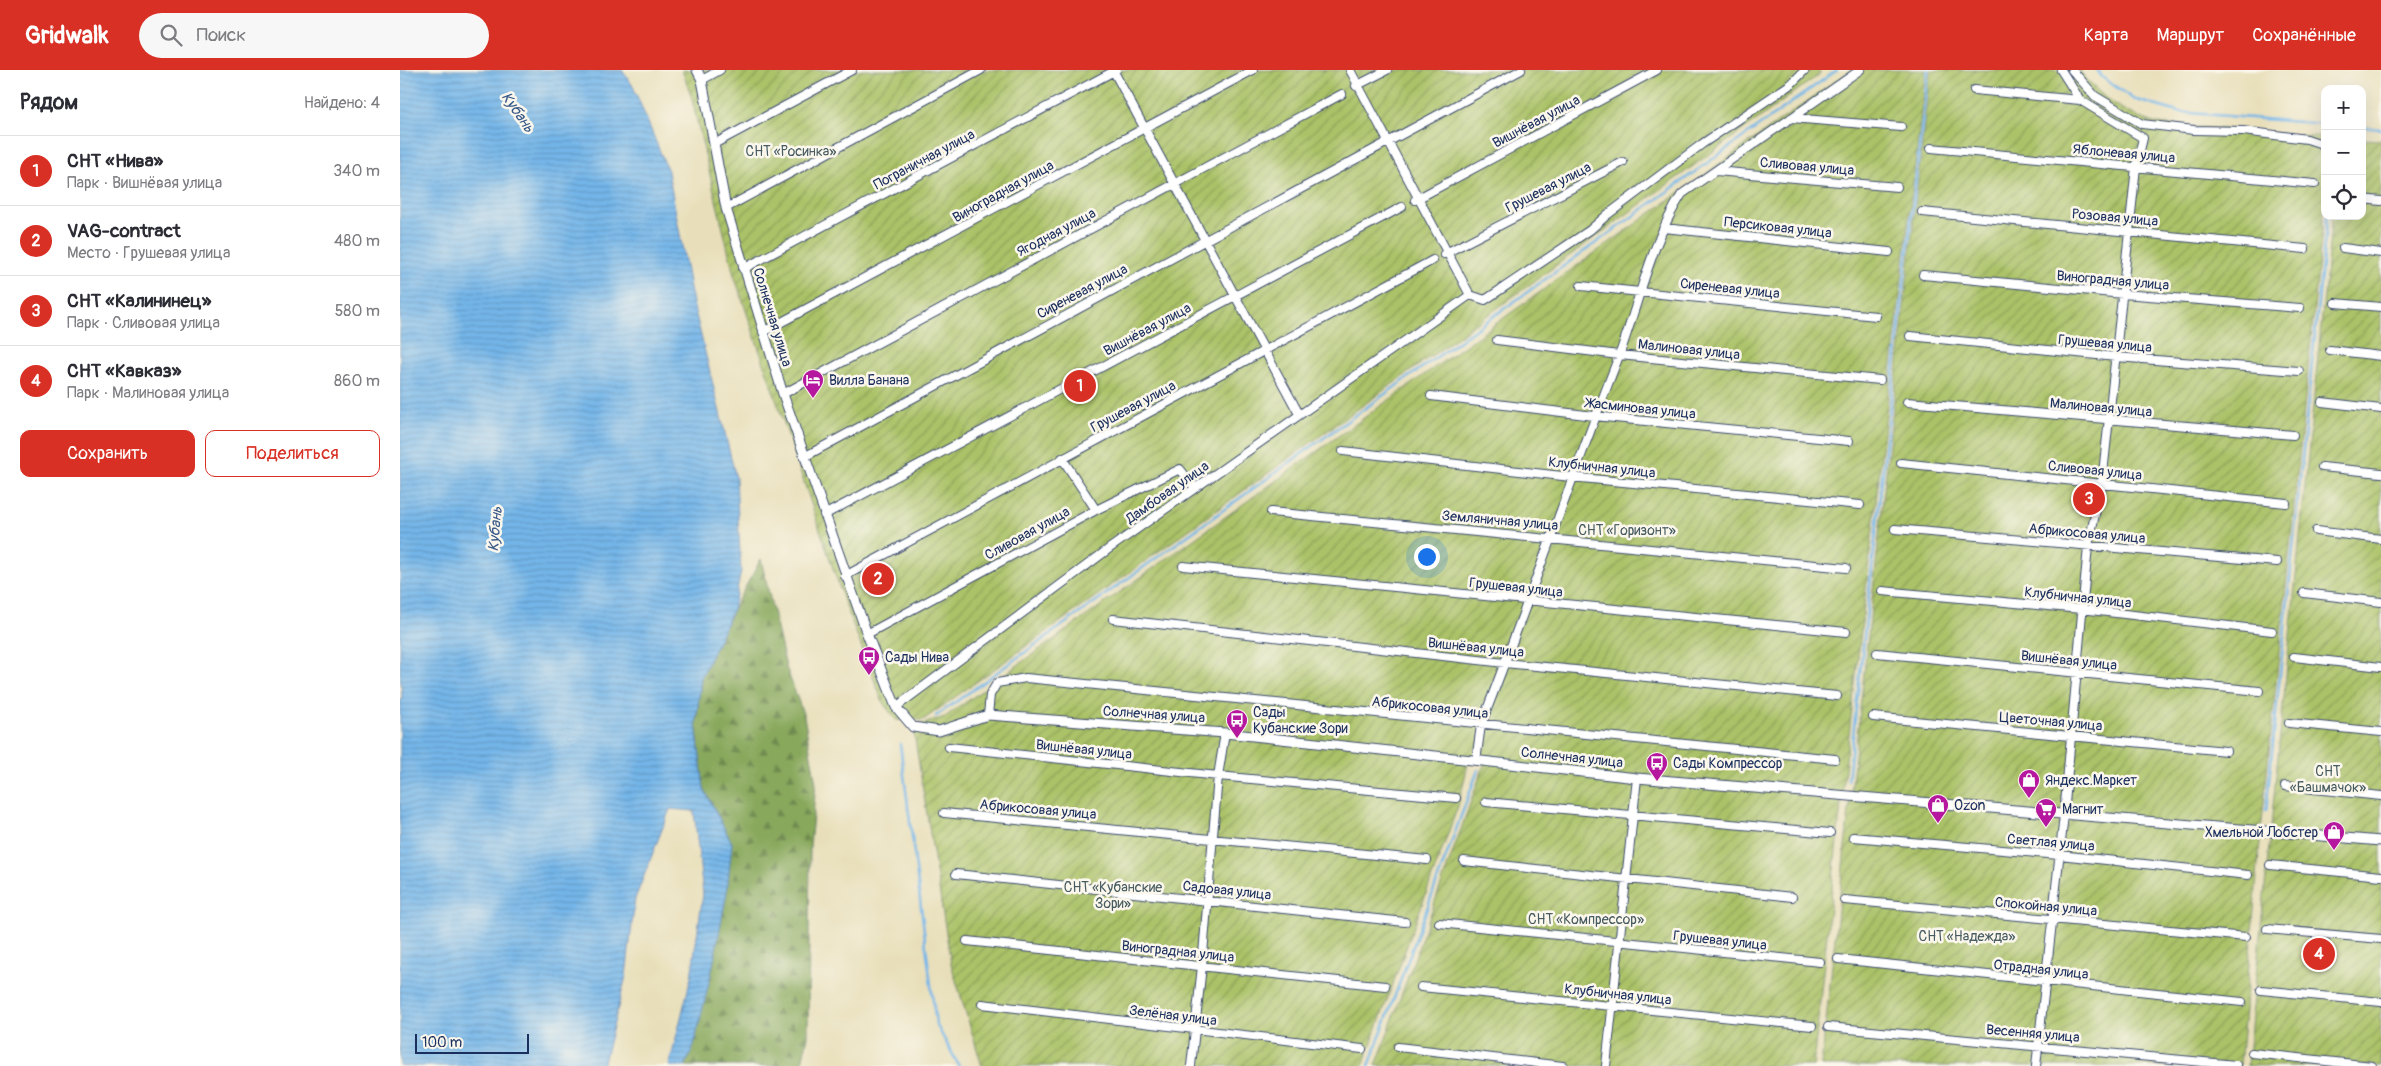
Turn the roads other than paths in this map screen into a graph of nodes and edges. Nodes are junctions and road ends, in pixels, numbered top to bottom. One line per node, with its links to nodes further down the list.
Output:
1 (697, 70): 15 (street, Солнечная улица)
2 (720, 70): 15 (street)
3 (852, 70): 24 (street)
4 (981, 70): 37 (street)
5 (1114, 70): 22 (street); 48 (street, Пограничная улица)
6 (1253, 70): 22 (street, Виноградная улица)
7 (1350, 70): 16 (street)
8 (1387, 70): 16 (street)
9 (1520, 70): 23 (street, Сиреневая улица)
10 (1657, 70): 33 (street, Вишнёвая улица)
11 (1805, 70): 54 (street)
12 (1860, 70): 20 (street)
13 (2061, 70): 19 (street)
14 (2072, 70): 25 (street)
15 (702, 80): 24 (street, Солнечная улица)
16 (1356, 86): 23 (street)
17 (1974, 90): 19 (street)
18 (1342, 94): 30 (street, Ягодная улица)
19 (2080, 100): 28 (street)
20 (1791, 118): 21 (street); 29 (street)
21 (1901, 127)
22 (1144, 128): 30 (street); 59 (street, Виноградная улица)
23 (1388, 141): 33 (street); 41 (street, Сиреневая улица)
24 (714, 144): 37 (street, Солнечная улица)
25 (2321, 144)
26 (1931, 148): 28 (street, Яблоневая улица)
27 (1623, 162): 45 (street, Грушевая улица)
28 (2136, 167): 31 (street, Яблоневая улица); 40 (street)
29 (1716, 171): 32 (street, Сливовая улица); 39 (street)
30 (1174, 183): 41 (street); 69 (street, Ягодная улица)
31 (2315, 184)
32 (1897, 187)
33 (1417, 199): 45 (street)
34 (2366, 199): 35 (street)
35 (2381, 201)
36 (1402, 207): 53 (street, Вишнёвая улица)
37 (726, 208): 48 (street, Солнечная улица)
38 (1922, 212): 40 (street, Розовая улица)
39 (1664, 228): 44 (street, Персиковая улица); 51 (street)
40 (2129, 230): 43 (street, Розовая улица); 52 (street)
41 (1204, 239): 53 (street); 80 (street, Сиреневая улица)
42 (2343, 248): 46 (street)
43 (2305, 249)
44 (1889, 252)
45 (1446, 253): 54 (street)
46 (2381, 253)
47 (1433, 260): 62 (street, Грушевая улица)
48 (744, 269): 59 (street, Солнечная улица)
49 (1923, 275): 52 (street, Виноградная улица)
50 (1581, 286): 51 (street, Сиреневая улица)
51 (1641, 292): 58 (street, Сиреневая улица); 64 (street)
52 (2123, 294): 57 (street, Виноградная улица); 66 (street)
53 (1235, 295): 62 (street); 92 (street, Вишнёвая улица)
54 (1470, 295): 74 (street, Дамбовая улица)
55 (2335, 303): 56 (street)
56 (2381, 307)
57 (2300, 308)
58 (1876, 316)
59 (764, 332): 69 (street, Солнечная улица)
60 (1910, 336): 66 (street, Грушевая улица)
61 (1497, 340): 64 (street, Малиновая улица)
62 (1265, 350): 74 (street); 81 (street, Грушевая улица)
63 (2330, 350): 65 (street)
64 (1619, 355): 68 (street, Малиновая улица); 75 (street)
65 (2381, 356)
66 (2116, 357): 67 (street, Грушевая улица); 76 (street)
67 (2299, 372)
68 (1880, 380)
69 (782, 394): 80 (street, Солнечная улица)
70 (1431, 396): 75 (street, Жасминовая улица)
71 (1907, 402): 76 (street, Малиновая улица)
72 (2322, 402): 73 (street)
73 (2381, 409)
74 (1299, 414): 87 (street, Дамбовая улица)
75 (1594, 416): 78 (street, Жасминовая улица); 85 (street)
76 (2110, 421): 77 (street, Малиновая улица); 86 (street)
77 (2293, 435)
78 (1849, 441)
79 (1343, 451): 85 (street, Клубничная улица)
80 (804, 457): 92 (street, Солнечная улица)
81 (1062, 458): 90 (street); 101 (street, Грушевая улица)
82 (1901, 463): 86 (street, Сливовая улица)
83 (2322, 466): 84 (street)
84 (2381, 474)
85 (1571, 477): 89 (street, Клубничная улица); 95 (street)
86 (2102, 483): 88 (street, Сливовая улица); 97 (street)
87 (1195, 488): 90 (street, Сливовая улица); 118 (street, Дамбовая улица)
88 (2286, 503)
89 (1860, 505)
90 (1096, 510): 110 (street, Сливовая улица)
91 (1270, 512): 95 (street, Земляничная улица)
92 (824, 514): 101 (street, Солнечная улица)
93 (1895, 529): 97 (street, Абрикосовая улица)
94 (2316, 531): 96 (street)
95 (1551, 537): 100 (street, Земляничная улица); 104 (street)
96 (2381, 539)
97 (2088, 546): 98 (street, Абрикосовая улица); 106 (street)
98 (2277, 562)
99 (1183, 566): 104 (street, Грушевая улица)
100 (1846, 568)
101 (845, 576): 110 (street, Солнечная улица)
102 (1882, 591): 106 (street, Клубничная улица)
103 (2304, 593): 105 (street)
104 (1528, 602): 109 (street, Грушевая улица); 113 (street)
105 (2381, 602)
106 (2081, 609): 108 (street, Клубничная улица); 115 (street)
107 (1113, 619): 113 (street, Вишнёвая улица)
108 (2272, 631)
109 (1846, 632)
110 (867, 634): 118 (street, Солнечная улица)
111 (1877, 653): 115 (street, Вишнёвая улица)
112 (2294, 657): 114 (street)
113 (1505, 663): 117 (street, Вишнёвая улица); 122 (street)
114 (2381, 667)
115 (2076, 673): 116 (street, Вишнёвая улица); 125 (street)
116 (2259, 691)
117 (1837, 696)
118 (896, 707): 119 (street, Солнечная улица)
119 (988, 715): 122 (street, Абрикосовая улица); 124 (street, Солнечная улица)
120 (1873, 717): 125 (street, Цветочная улица)
121 (2289, 723): 123 (street)
122 (1481, 725): 128 (street, Абрикосовая улица); 129 (street)
123 (2381, 732)
124 (1225, 733): 129 (street, Солнечная улица); 130 (street)
125 (2070, 736): 127 (street, Цветочная улица); 138 (street)
126 (949, 747): 130 (street, Вишнёвая улица)
127 (2226, 751)
128 (1835, 759)
129 (1476, 761): 131 (street, Солнечная улица)
130 (1218, 776): 134 (street, Вишнёвая улица); 141 (street)
131 (1637, 778): 137 (street); 138 (street, Солнечная улица)
132 (2285, 786): 133 (street)
133 (2381, 796)
134 (1456, 798)
135 (1486, 802): 137 (street)
136 (944, 813): 141 (street, Абрикосовая улица)
137 (1633, 815): 139 (street); 150 (street)
138 (2064, 816): 142 (street, Солнечная улица); 143 (street)
139 (1830, 833)
140 (1853, 838): 143 (street, Светлая улица)
141 (1213, 839): 144 (street, Абрикосовая улица); 153 (street)
142 (2381, 841)
143 (2059, 855): 148 (street, Светлая улица); 154 (street)
144 (1427, 860)
145 (1464, 861): 150 (street)
146 (2270, 865): 149 (street)
147 (956, 874): 153 (street, Садовая улица)
148 (2248, 875)
149 (2381, 876)
150 (1627, 879): 151 (street); 161 (street)
151 (1792, 897)
152 (1844, 900): 154 (street, Спокойная улица)
153 (1207, 901): 155 (street, Садовая улица); 164 (street)
154 (2052, 919): 158 (street, Спокойная улица); 165 (street)
155 (1405, 922)
156 (1439, 923): 161 (street, Грушевая улица)
157 (2267, 929): 159 (street)
158 (2246, 937)
159 (2381, 939)
160 (967, 941): 164 (street, Виноградная улица)
161 (1619, 942): 163 (street, Грушевая улица); 172 (street)
162 (1838, 959): 165 (street, Отрадная улица)
163 (1820, 962)
164 (1202, 966): 166 (street, Виноградная улица); 175 (street)
165 (2046, 982): 169 (street, Отрадная улица); 176 (street)
166 (1385, 986)
167 (1421, 987): 172 (street, Клубничная улица)
168 (2261, 990): 170 (street)
169 (2242, 1002)
170 (2381, 1002)
171 (982, 1004): 175 (street, Зелёная улица)
172 (1612, 1006): 173 (street, Клубничная улица); 183 (street)
173 (1812, 1026)
174 (1828, 1027): 176 (street, Весенняя улица)
175 (1195, 1030): 178 (street, Зелёная улица); 181 (street)
176 (2038, 1045): 180 (street, Весенняя улица); 184 (street)
177 (1398, 1047): 182 (street)
178 (1362, 1049)
179 (2252, 1053): 185 (street)
180 (2236, 1065)
181 (1191, 1066)
182 (1563, 1066)
183 (1606, 1066)
184 (2036, 1066)
185 (2372, 1066)

